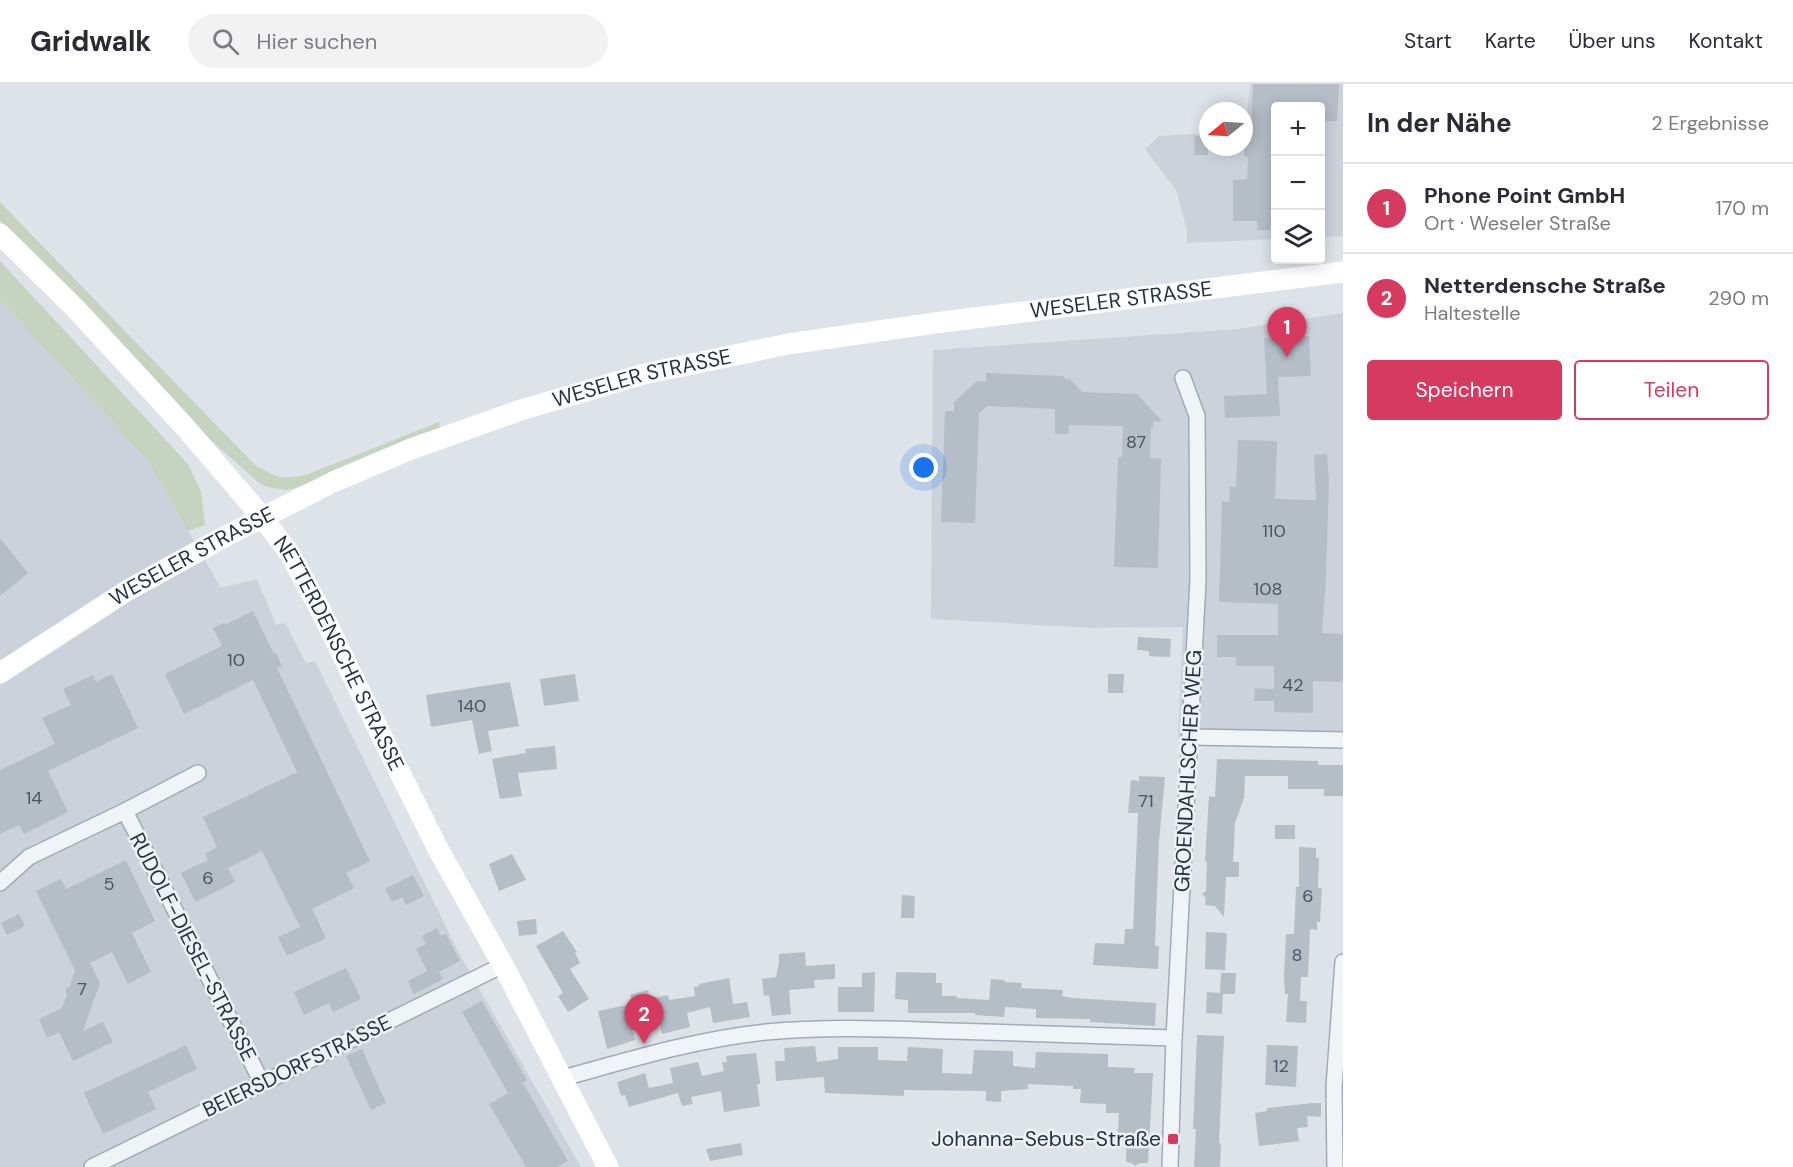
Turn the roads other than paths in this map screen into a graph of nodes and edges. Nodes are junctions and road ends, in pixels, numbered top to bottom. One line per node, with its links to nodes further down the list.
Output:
1 (0, 234): 4 (main road, NETTERDENSCHE STRASSE)
2 (1343, 272): 4 (main road, WESELER STRASSE)
3 (1183, 378): 6 (street, GROENDAHLSCHER WEG)
4 (262, 517): 5 (main road, WESELER STRASSE); 12 (main road, NETTERDENSCHE STRASSE)
5 (0, 673)
6 (1191, 737): 7 (street); 13 (street, GROENDAHLSCHER WEG)
7 (1343, 740)
8 (198, 773): 9 (street, RUDOLF-DIESEL-STRASSE)
9 (125, 811): 10 (street, RUDOLF-DIESEL-STRASSE); 15 (street, RUDOLF-DIESEL-STRASSE)
10 (0, 883)
11 (1343, 962): 19 (street)
12 (503, 965): 14 (main road, NETTERDENSCHE STRASSE); 15 (street, BEIERSDORFSTRASSE)
13 (1174, 1038): 14 (street); 18 (street, GROENDAHLSCHER WEG)
14 (563, 1078): 17 (main road, NETTERDENSCHE STRASSE)
15 (262, 1083): 16 (street, BEIERSDORFSTRASSE)
16 (92, 1167)
17 (608, 1167)
18 (1170, 1167)
19 (1335, 1167)

